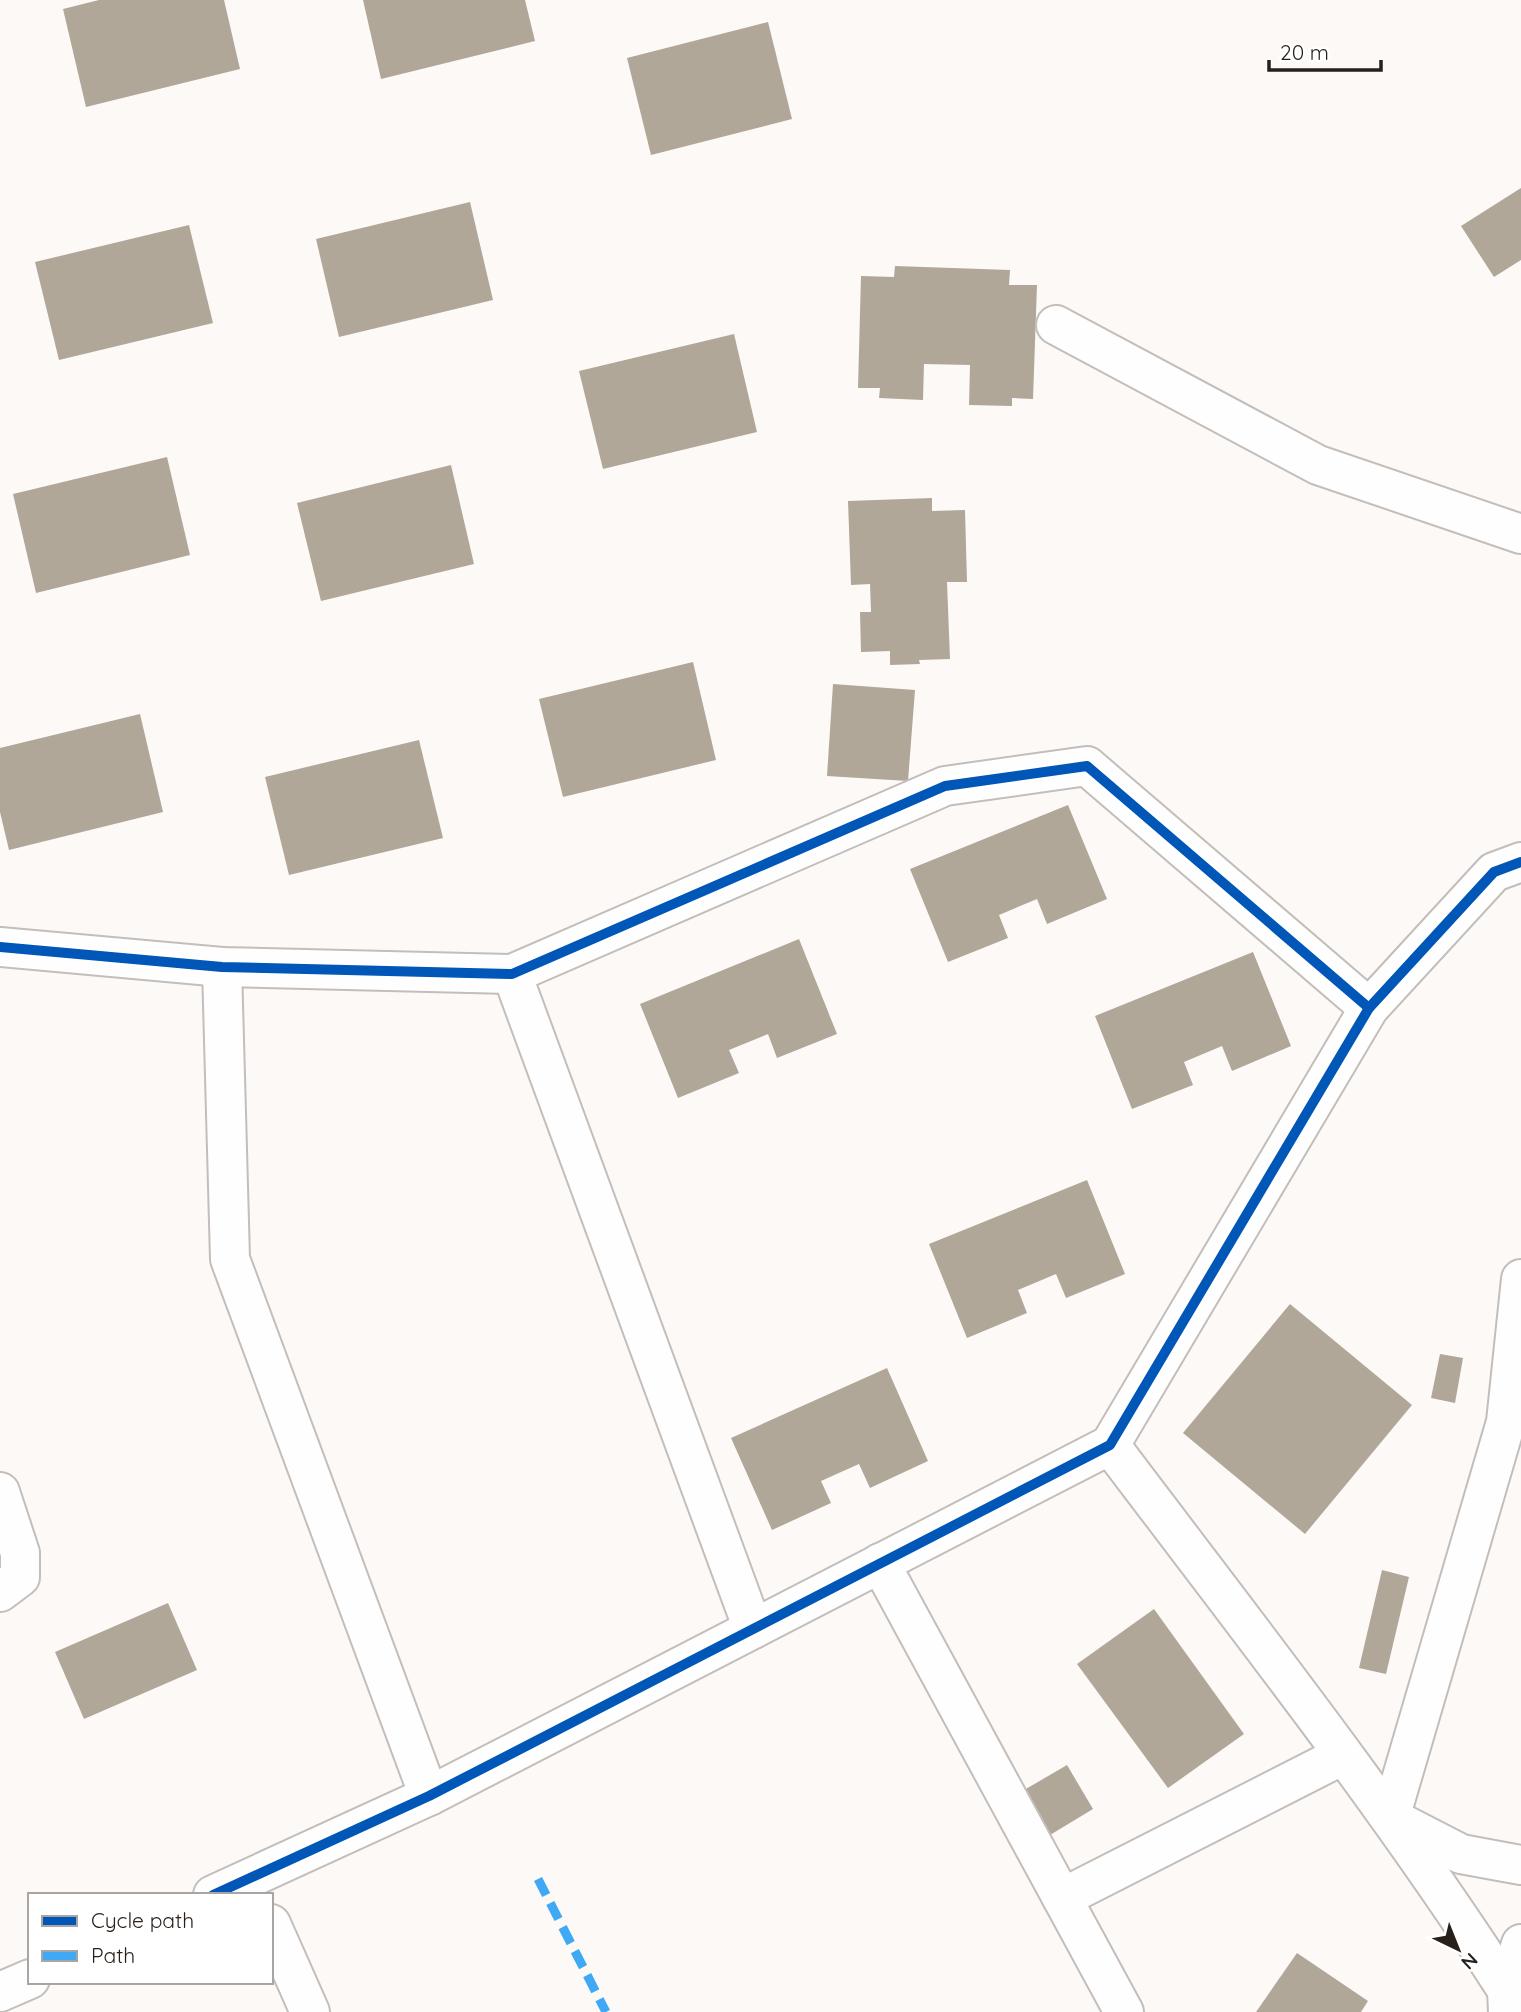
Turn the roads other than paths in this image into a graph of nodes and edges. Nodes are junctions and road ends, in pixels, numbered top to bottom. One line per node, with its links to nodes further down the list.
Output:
1 (1056, 325): 2 (street)
2 (1521, 534)
3 (1521, 862): 7 (street)
4 (0, 947): 5 (street)
5 (222, 967): 6 (street); 15 (street)
6 (512, 974): 7 (street); 13 (street)
7 (1369, 1008): 9 (street)
8 (1521, 1279): 16 (street)
9 (1110, 1445): 11 (street); 14 (street)
10 (0, 1492): 12 (street)
11 (880, 1563): 13 (street); 20 (street)
12 (0, 1592)
13 (753, 1629): 15 (street)
14 (1343, 1755): 16 (street); 20 (street)
15 (429, 1796): 18 (street)
16 (1390, 1818): 17 (street); 25 (street)
17 (1521, 1865)
18 (255, 1886): 19 (street)
19 (222, 1893)
20 (1062, 1898): 27 (street)
21 (273, 1929): 26 (street)
22 (1521, 1944): 25 (street)
23 (28, 1980): 24 (street)
24 (0, 1992)
25 (1507, 2005)
26 (310, 2012)
27 (1124, 2012)

